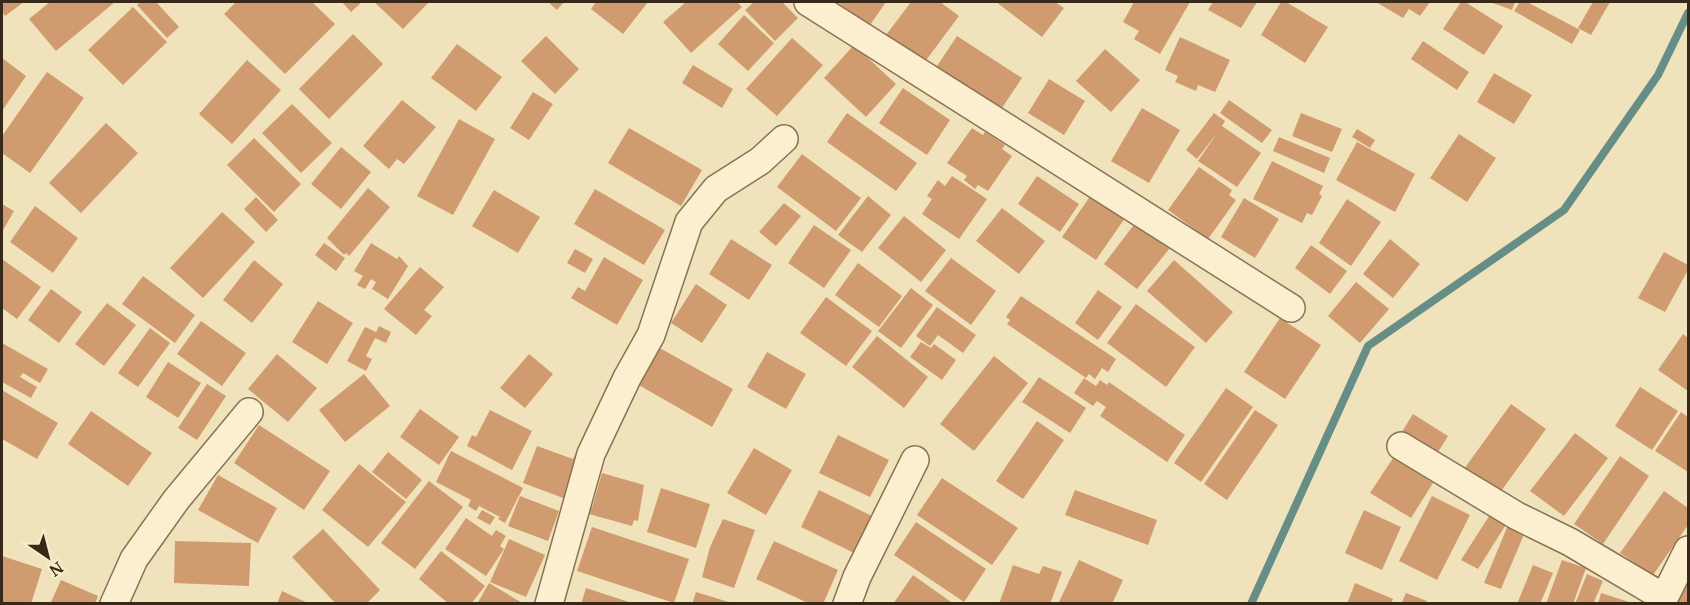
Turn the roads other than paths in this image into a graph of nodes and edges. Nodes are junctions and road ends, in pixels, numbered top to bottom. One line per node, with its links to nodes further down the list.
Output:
1 (822, 6): 3 (street)
2 (784, 139): 10 (street)
3 (1290, 308)
4 (249, 412): 9 (street)
5 (1401, 446): 8 (street)
6 (915, 460): 11 (street)
7 (1689, 550): 8 (street)
8 (1662, 600)
9 (114, 603)
10 (549, 603)
11 (846, 603)

